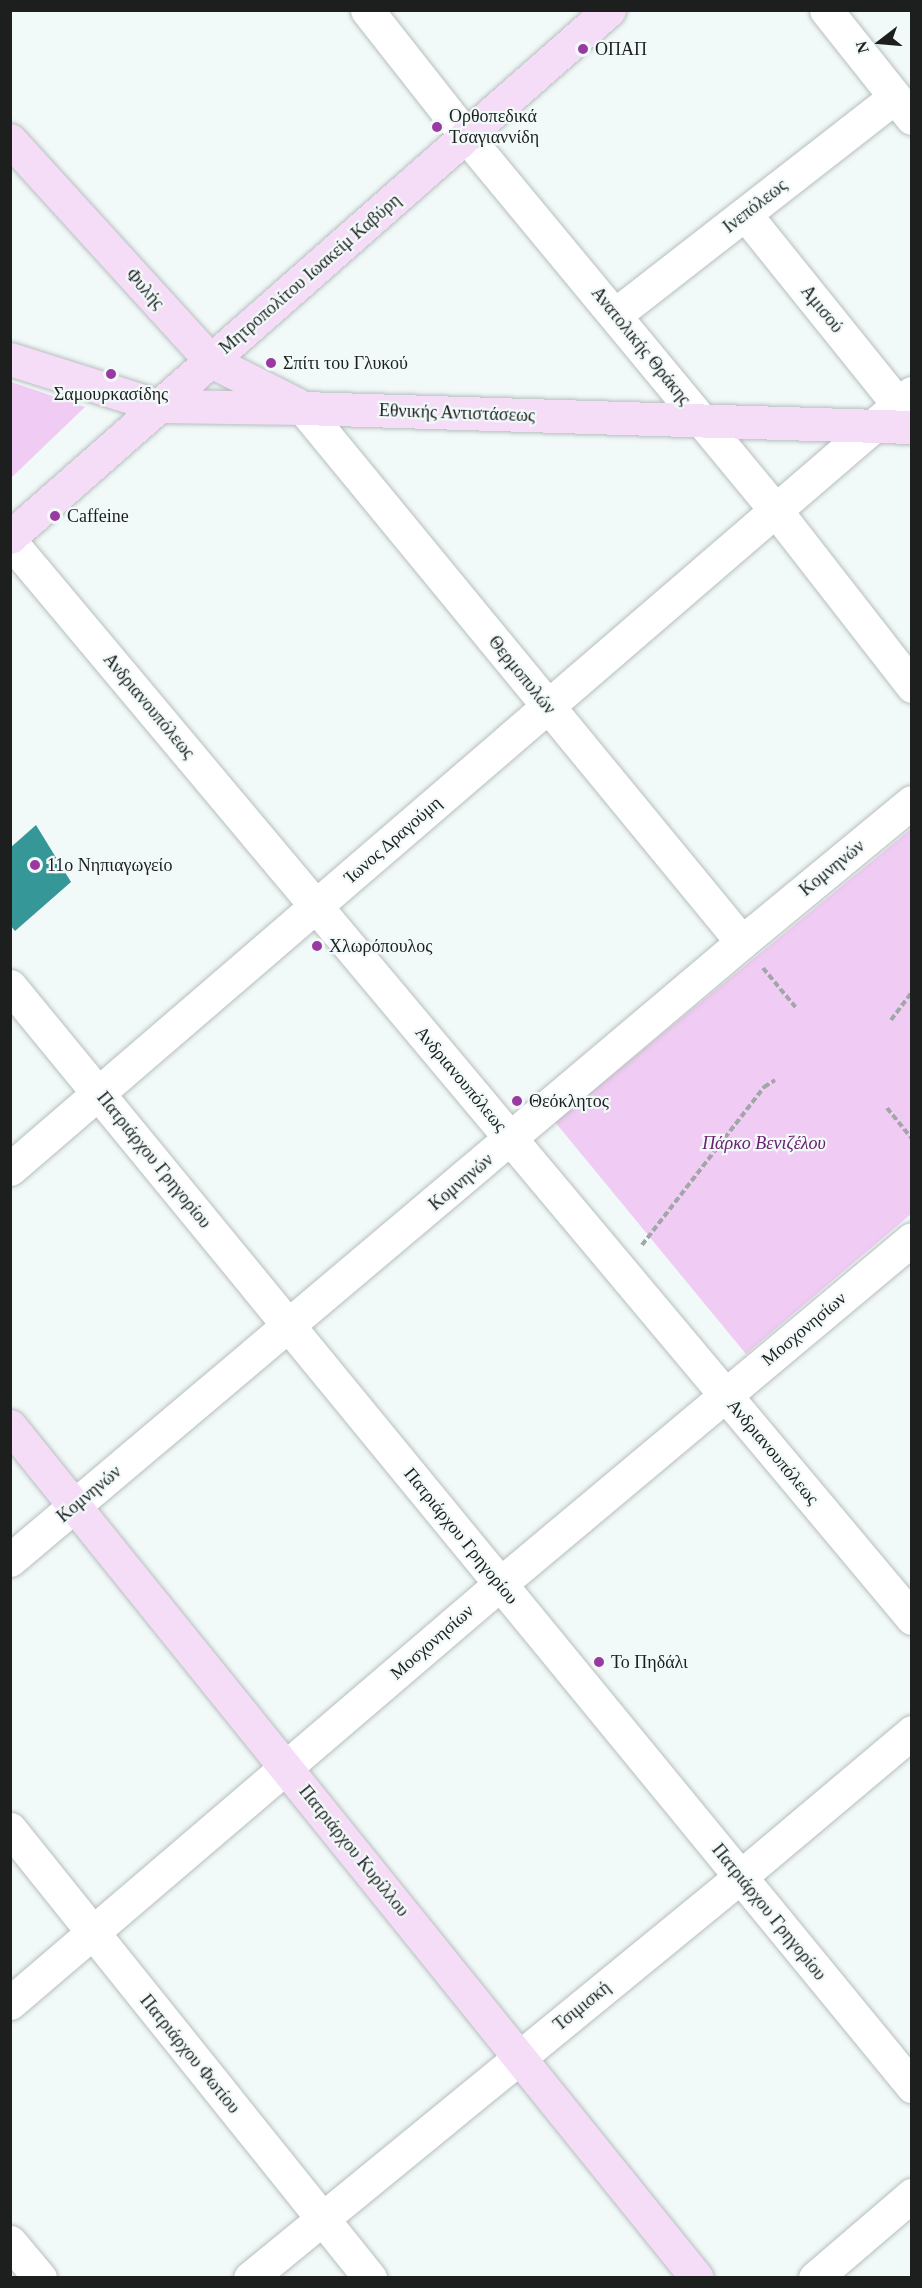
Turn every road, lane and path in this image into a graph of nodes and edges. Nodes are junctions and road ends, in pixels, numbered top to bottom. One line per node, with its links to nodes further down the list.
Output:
1 (367, 10): 5 (street, Ανατολικής Θράκης)
2 (609, 10): 5 (street, Μητροπολίτου Ιωακείμ Καβύρη)
3 (826, 10): 4 (street)
4 (903, 108): 7 (street, Ινεπόλεως)
5 (466, 136): 8 (street, Ανατολικής Θράκης); 10 (street, Μητροπολίτου Ιωακείμ Καβύρη)
6 (10, 140): 10 (street, Φυλής)
7 (745, 214): 8 (street, Ινεπόλεως); 13 (street, Αμισού)
8 (616, 314): 14 (street, Ανατολικής Θράκης)
9 (10, 359): 11 (street, Εθνικής Αντιστάσεως)
10 (211, 361): 11 (street, Μητροπολίτου Ιωακείμ Καβύρη); 12 (street, Φυλής)
11 (159, 406): 12 (street, Εθνικής Αντιστάσεως); 16 (street, Μητροπολίτου Ιωακείμ Καβύρη)
12 (303, 408): 14 (street, Εθνικής Αντιστάσεως); 18 (street, Θερμοπυλών)
13 (899, 412): 14 (street, Εθνικής Αντιστάσεως); 15 (street, Ίωνος Δραγούμη)
14 (702, 420): 15 (street, Ανατολικής Θράκης)
15 (776, 510): 17 (street, Ανατολικής Θράκης); 18 (street, Ίωνος Δραγούμη)
16 (10, 539): 20 (street, Ανδριανουπόλεως)
17 (912, 686)
18 (548, 706): 20 (street, Ίωνος Δραγούμη); 21 (street, Θερμοπυλών)
19 (912, 802): 21 (street, Κομνηνών)
20 (316, 906): 27 (street, Ίωνος Δραγούμη); 29 (street, Ανδριανουπόλεως)
21 (742, 942): 24 (path); 29 (street, Κομνηνών)
22 (10, 986): 27 (street, Πατριάρχου Γρηγορίου)
23 (912, 992): 25 (path)
24 (797, 1009)
25 (891, 1020)
26 (775, 1080): 33 (path)
27 (99, 1093): 31 (street, Ίωνος Δραγούμη); 34 (street, Πατριάρχου Γρηγορίου)
28 (887, 1108): 30 (path)
29 (511, 1139): 33 (street, Ανδριανουπόλεως); 34 (street, Κομνηνών)
30 (912, 1139)
31 (10, 1169)
32 (912, 1239): 35 (street, Μοσχονησίων)
33 (621, 1272): 35 (street, Ανδριανουπόλεως)
34 (290, 1326): 37 (street, Κομνηνών); 39 (street, Πατριάρχου Γρηγορίου)
35 (726, 1396): 39 (street, Μοσχονησίων); 40 (street, Ανδριανουπόλεως)
36 (10, 1426): 37 (street, Πατριάρχου Κυρίλλου)
37 (76, 1506): 38 (street, Κομνηνών); 42 (street, Πατριάρχου Κυρίλλου)
38 (10, 1560)
39 (500, 1584): 42 (street, Μοσχονησίων); 44 (street, Πατριάρχου Γρηγορίου)
40 (912, 1618)
41 (912, 1732): 44 (street, Τσιμισκή)
42 (286, 1766): 45 (street, Μοσχονησίων); 47 (street, Πατριάρχου Κυρίλλου)
43 (10, 1829): 45 (street, Πατριάρχου Φωτίου)
44 (740, 1877): 47 (street, Τσιμισκή); 48 (street, Πατριάρχου Γρηγορίου)
45 (92, 1933): 46 (street, Μοσχονησίων); 50 (street, Πατριάρχου Φωτίου)
46 (10, 2002)
47 (520, 2057): 50 (street, Τσιμισκή); 55 (street, Πατριάρχου Κυρίλλου)
48 (912, 2086)
49 (912, 2195): 56 (street)
50 (322, 2218): 53 (street, Τσιμισκή); 54 (street, Πατριάρχου Φωτίου)
51 (10, 2242): 52 (street)
52 (40, 2277)
53 (250, 2277)
54 (370, 2277)
55 (697, 2277)
56 (815, 2277)

